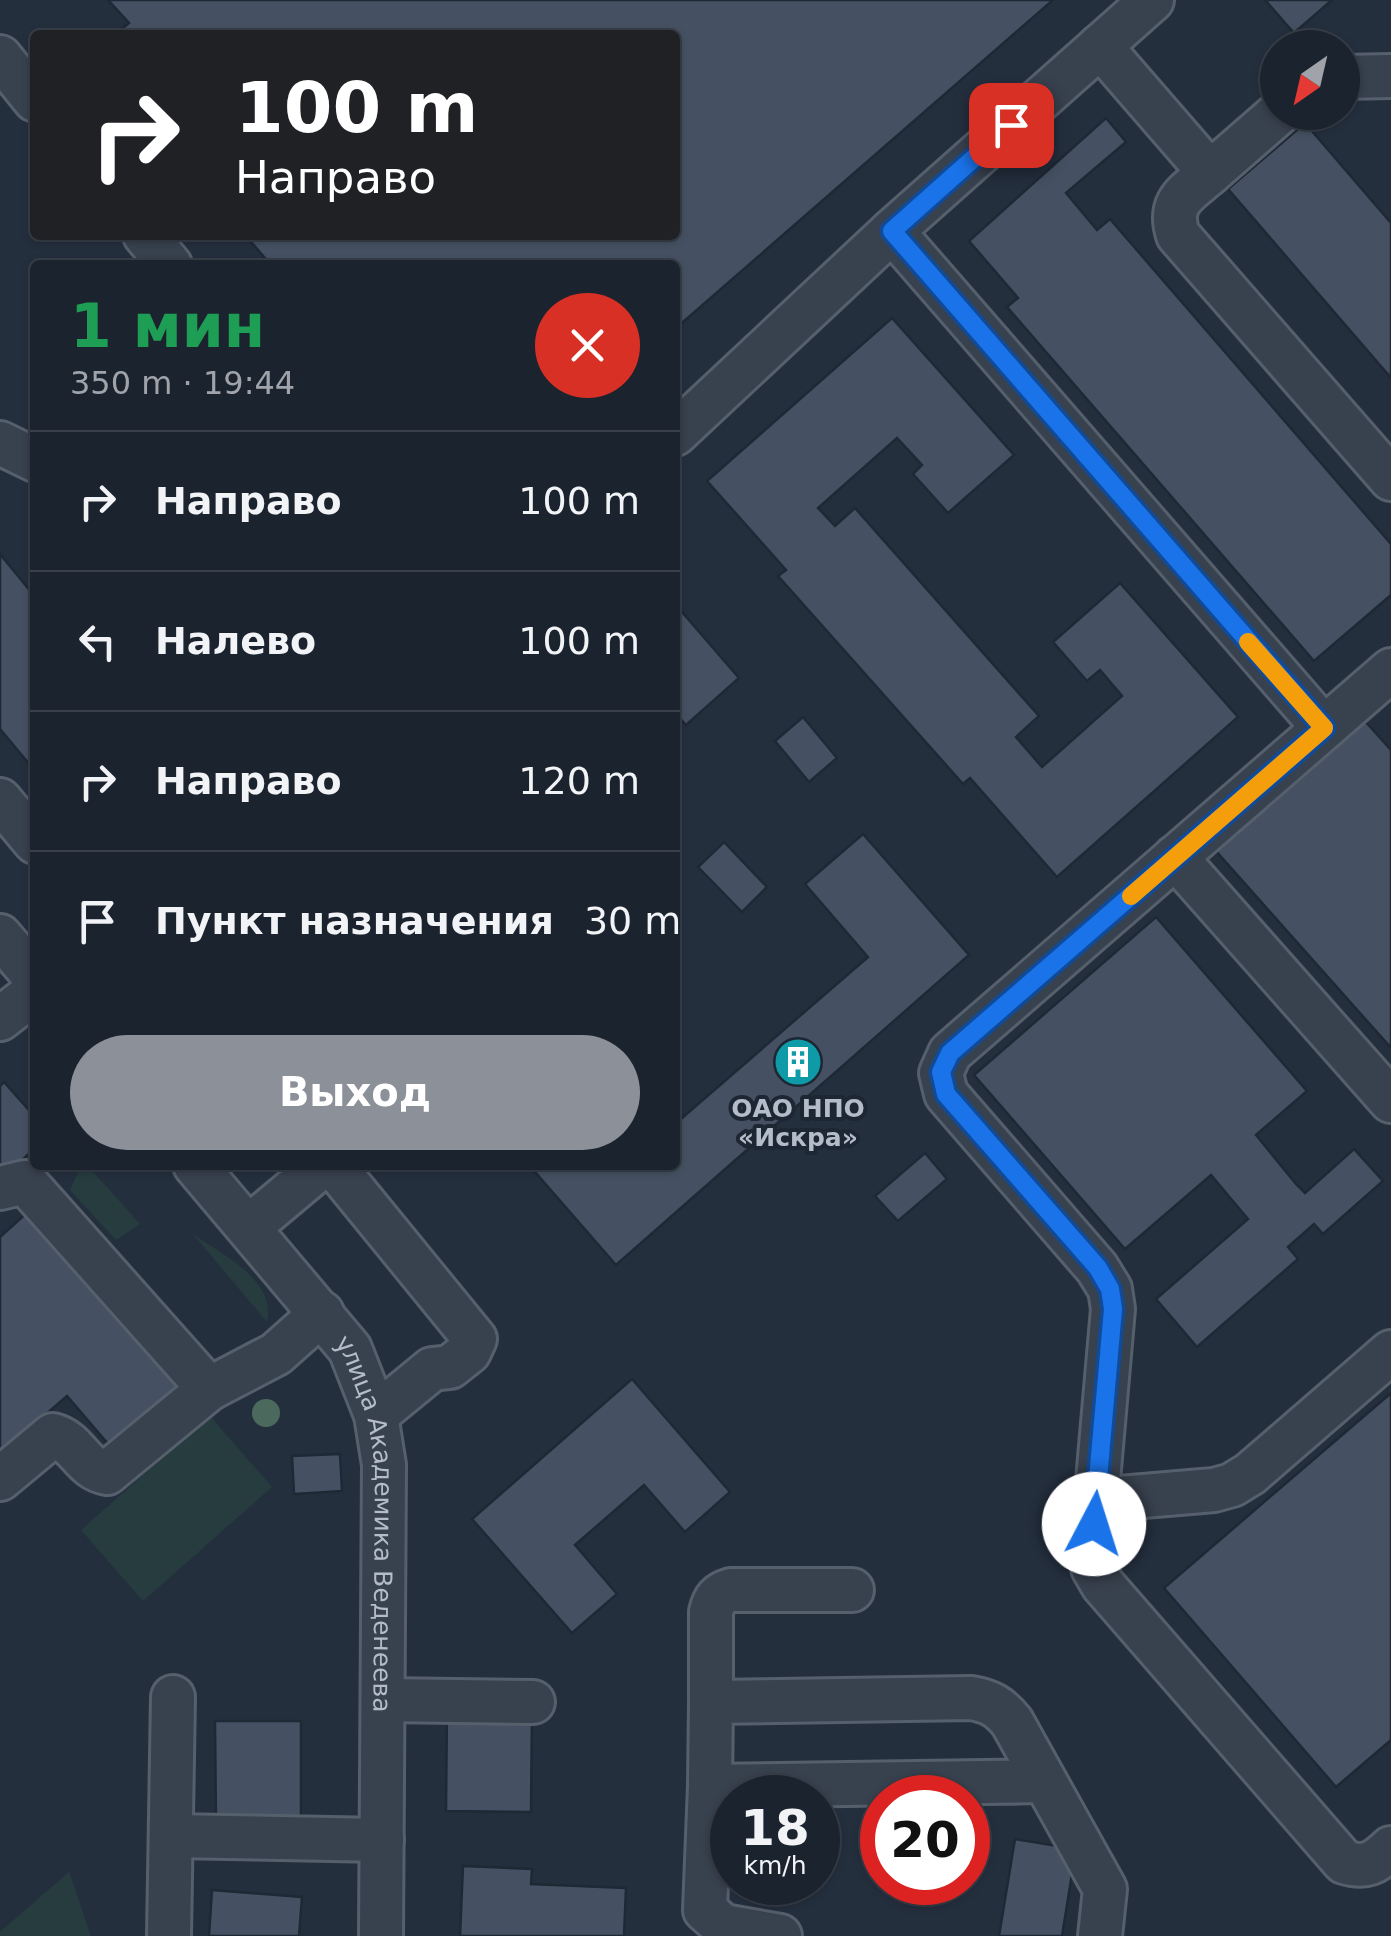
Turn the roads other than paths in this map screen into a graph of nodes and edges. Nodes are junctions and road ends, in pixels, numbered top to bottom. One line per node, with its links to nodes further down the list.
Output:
1 (1152, 0): 2 (street)
2 (1100, 46): 8 (street); 9 (street)
3 (0, 57): 6 (street)
4 (1391, 76): 5 (street)
5 (1360, 77)
6 (30, 94)
7 (1260, 129): 8 (street)
8 (1210, 173): 15 (street)
9 (892, 231): 12 (street); 17 (street)
10 (149, 240): 11 (street)
11 (166, 260)
12 (680, 429)
13 (0, 443): 14 (street)
14 (30, 458)
15 (1391, 479)
16 (1391, 670): 17 (street)
17 (1324, 728): 20 (street)
18 (0, 800): 19 (street)
19 (30, 836)
20 (1175, 858): 25 (street); 36 (street)
21 (0, 936): 22 (street)
22 (30, 971)
23 (30, 996): 24 (street)
24 (0, 1019)
25 (1391, 1102)
26 (199, 1170): 30 (street, улица Академика Веденеева)
27 (318, 1170): 30 (street)
28 (337, 1170): 34 (street)
29 (0, 1188): 33 (street)
30 (248, 1227): 31 (street, улица Академика Веденеева)
31 (322, 1313): 33 (street); 34 (street, улица Академика Веденеева)
32 (1391, 1352): 36 (street)
33 (209, 1389): 35 (street)
34 (376, 1415): 39 (street, улица Академика Веденеева)
35 (0, 1479)
36 (1096, 1500): 48 (street)
37 (852, 1590): 41 (street)
38 (173, 1698): 46 (street)
39 (383, 1700): 40 (street); 47 (street, улица Академика Веденеева)
40 (533, 1702)
41 (710, 1702): 42 (street); 43 (street)
42 (710, 1775)
43 (1045, 1782): 44 (street); 52 (street)
44 (840, 1784)
45 (710, 1786): 51 (street)
46 (171, 1836): 47 (street); 49 (street)
47 (382, 1840): 50 (street, улица Академика Веденеева)
48 (1391, 1848)
49 (169, 1936)
50 (381, 1936)
51 (780, 1936)
52 (1100, 1936)

